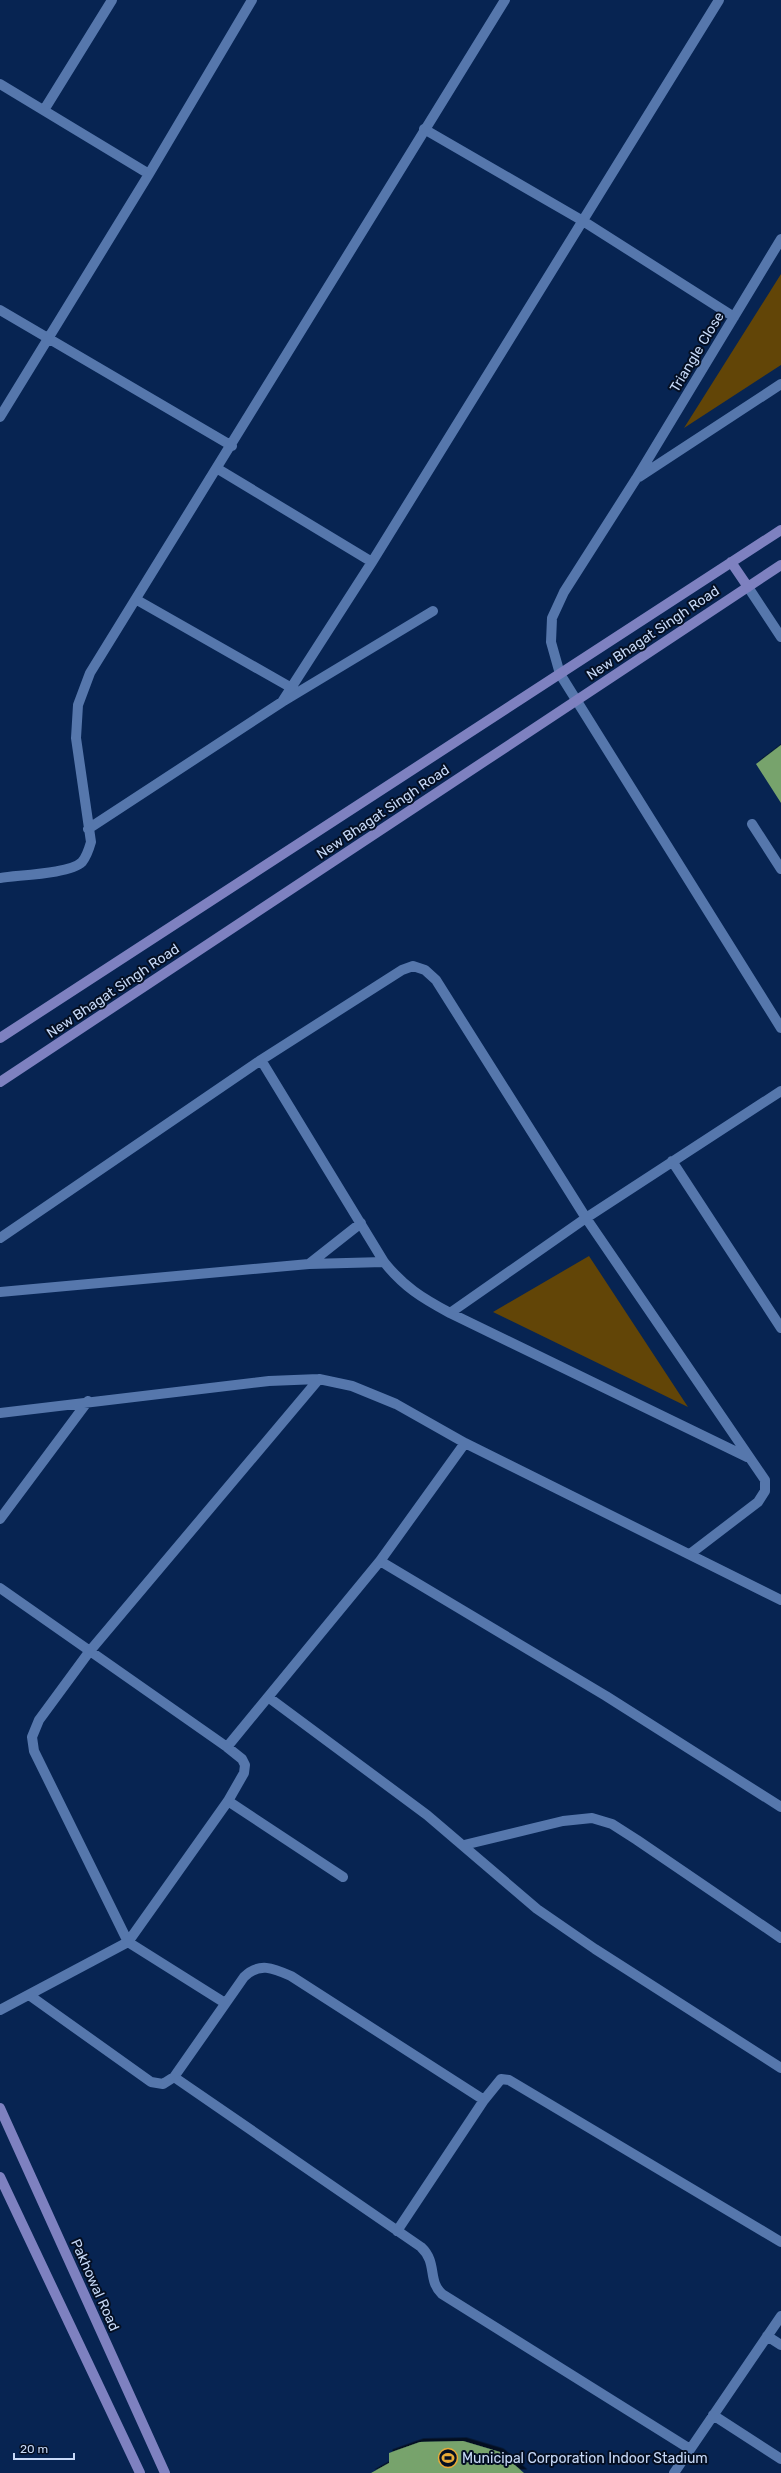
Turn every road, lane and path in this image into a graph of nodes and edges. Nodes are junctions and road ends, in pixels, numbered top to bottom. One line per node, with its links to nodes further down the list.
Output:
1 (112, 0): 6 (street)
2 (252, 0): 8 (street)
3 (505, 0): 7 (street)
4 (719, 0): 9 (street)
5 (0, 84): 6 (street)
6 (44, 110): 8 (street)
7 (424, 129): 9 (street); 16 (street)
8 (150, 174): 13 (street)
9 (583, 221): 12 (street); 20 (street)
10 (781, 239): 12 (street, Triangle Close)
11 (0, 310): 13 (street)
12 (734, 317): 18 (street, Triangle Close)
13 (48, 338): 15 (street); 16 (street)
14 (781, 384): 18 (street, Triangle Close)
15 (0, 417)
16 (232, 446): 17 (street)
17 (218, 469): 20 (street); 24 (street)
18 (636, 479): 27 (street, Triangle Close)
19 (781, 530): 21 (street, New Bhagat Singh Road)
20 (372, 562): 28 (street)
21 (731, 562): 23 (street); 27 (street, New Bhagat Singh Road)
22 (781, 565): 23 (street, New Bhagat Singh Road)
23 (748, 587): 26 (street); 29 (street, New Bhagat Singh Road)
24 (137, 600): 28 (street); 32 (street)
25 (433, 611): 30 (street)
26 (781, 637)
27 (560, 674): 29 (street, Triangle Close); 36 (street, New Bhagat Singh Road)
28 (290, 687): 30 (street)
29 (576, 701): 35 (street, Triangle Close); 38 (street, New Bhagat Singh Road)
30 (282, 702): 32 (street)
31 (752, 824): 33 (street)
32 (88, 829): 34 (street)
33 (781, 868)
34 (0, 878)
35 (781, 1028)
36 (0, 1038)
37 (261, 1060): 41 (street); 42 (street); 43 (street)
38 (0, 1082)
39 (781, 1091): 40 (street)
40 (672, 1161): 41 (street); 48 (street)
41 (586, 1218): 47 (street); 53 (street)
42 (361, 1223): 44 (street); 45 (street)
43 (0, 1238)
44 (384, 1262): 45 (street); 47 (street)
45 (309, 1264): 46 (street)
46 (0, 1292)
47 (450, 1313): 53 (street)
48 (781, 1328)
49 (319, 1379): 50 (street); 52 (street); 59 (street)
50 (88, 1401): 51 (street); 54 (street)
51 (0, 1413)
52 (465, 1442): 55 (street); 56 (street)
53 (747, 1457): 55 (street)
54 (0, 1519)
55 (690, 1554): 58 (street)
56 (380, 1561): 60 (street); 63 (street)
57 (0, 1588): 59 (street)
58 (781, 1600)
59 (89, 1652): 61 (street); 67 (street)
60 (268, 1697): 61 (street); 64 (street)
61 (226, 1747): 62 (street)
62 (228, 1801): 65 (street); 67 (street)
63 (781, 1807)
64 (464, 1845): 66 (street); 71 (street)
65 (343, 1877)
66 (781, 1938)
67 (128, 1942): 68 (street); 69 (street)
68 (29, 1995): 70 (street); 72 (street)
69 (225, 2003): 72 (street); 73 (street)
70 (0, 2010)
71 (781, 2068)
72 (174, 2076): 76 (street)
73 (484, 2100): 76 (street); 77 (street)
74 (0, 2108): 85 (street, Pakhowal Road)
75 (0, 2177): 84 (street)
76 (397, 2231): 82 (street)
77 (781, 2242)
78 (781, 2316): 79 (street)
79 (767, 2336): 80 (street); 81 (street)
80 (781, 2345)
81 (712, 2415): 82 (street); 83 (street)
82 (690, 2449): 86 (street)
83 (781, 2459)
84 (140, 2473)
85 (165, 2473)
86 (674, 2473)

